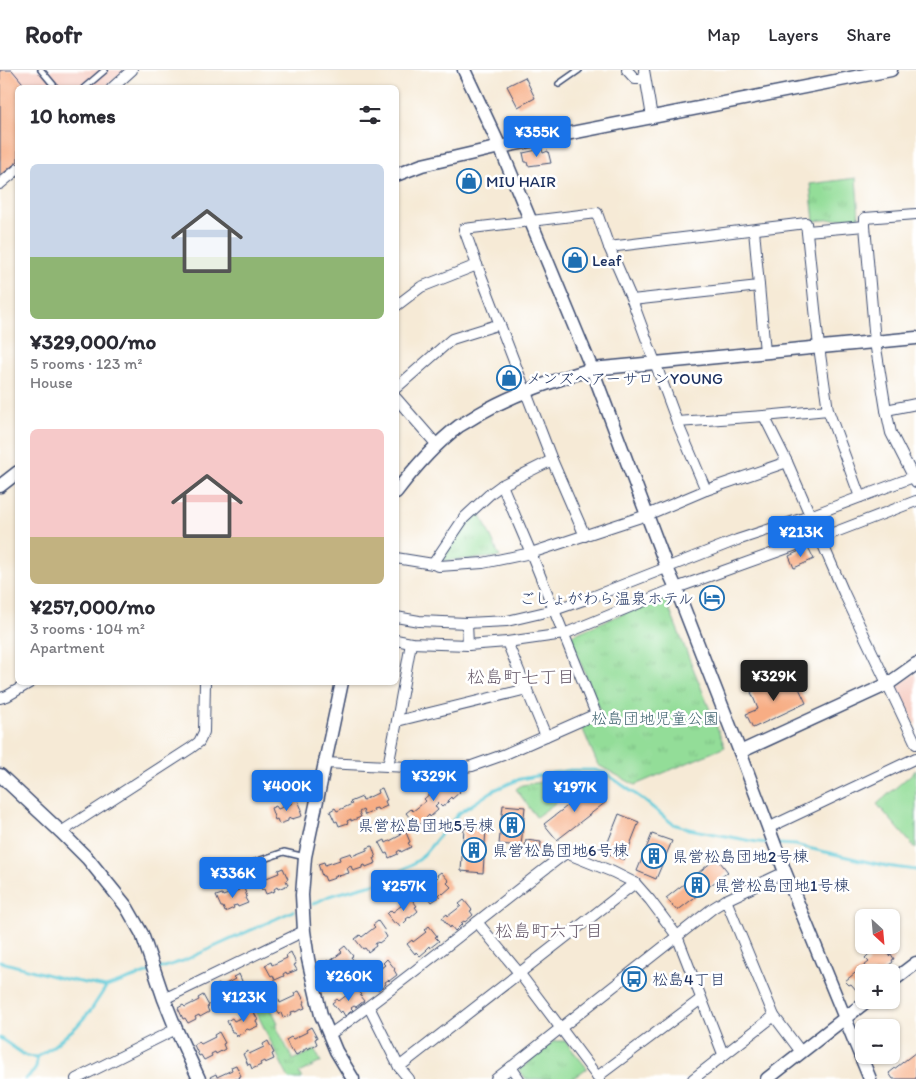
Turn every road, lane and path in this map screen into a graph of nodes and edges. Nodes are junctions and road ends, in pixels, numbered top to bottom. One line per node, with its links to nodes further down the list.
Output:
1 (41, 70): 10 (lane)
2 (105, 70): 11 (lane)
3 (132, 70): 12 (street)
4 (464, 70): 14 (street)
5 (579, 70): 9 (lane)
6 (626, 70): 8 (street)
7 (891, 70): 13 (street)
8 (645, 74): 13 (street)
9 (559, 84)
10 (54, 85)
11 (88, 85)
12 (115, 85)
13 (652, 117): 14 (street)
14 (500, 147): 16 (street); 19 (street)
15 (15, 172): 17 (street)
16 (399, 174)
17 (0, 184)
18 (916, 214): 20 (street)
19 (531, 220): 23 (street); 24 (street); 34 (street)
20 (865, 226): 22 (street); 30 (street)
21 (754, 230): 22 (street); 23 (street); 25 (street)
22 (807, 231): 31 (street)
23 (609, 248): 26 (street)
24 (477, 265): 27 (street); 28 (street)
25 (760, 286): 26 (street); 32 (street)
26 (632, 300): 33 (street)
27 (399, 304)
28 (500, 324): 35 (street); 36 (street)
29 (916, 338): 30 (street)
30 (875, 342): 31 (street); 40 (street)
31 (819, 347): 32 (street); 39 (street)
32 (765, 352): 33 (street)
33 (654, 363): 34 (street); 42 (street)
34 (592, 369): 36 (street); 54 (street)
35 (399, 385)
36 (526, 391): 43 (street); 44 (street)
37 (399, 401): 43 (street)
38 (916, 404): 40 (street)
39 (828, 410): 41 (street); 52 (street)
40 (886, 410): 47 (street)
41 (764, 416): 42 (street); 45 (street)
42 (677, 422): 51 (street)
43 (437, 445): 50 (street)
44 (552, 460): 48 (street); 56 (street)
45 (787, 462): 51 (street); 55 (street)
46 (15, 474): 49 (street)
47 (915, 479): 52 (street)
48 (502, 485): 58 (street); 60 (street)
49 (0, 486)
50 (399, 488)
51 (706, 490): 54 (street)
52 (860, 497): 55 (street)
53 (916, 501): 57 (street)
54 (647, 515): 56 (street); 61 (street)
55 (810, 516): 57 (street); 61 (street)
56 (585, 536): 58 (street)
57 (820, 538): 62 (street); 72 (street)
58 (531, 552): 60 (street); 63 (street)
59 (399, 558): 60 (street)
60 (434, 564)
61 (667, 568): 62 (street); 63 (street)
62 (676, 588): 66 (street); 81 (street)
63 (554, 610): 65 (street); 66 (street)
64 (399, 617): 65 (street)
65 (467, 623): 70 (street)
66 (564, 634): 68 (street); 79 (street)
67 (399, 641): 69 (street)
68 (507, 642): 70 (street); 76 (street)
69 (411, 643): 70 (street); 78 (street)
70 (468, 645)
71 (916, 664): 72 (street)
72 (888, 684): 80 (street); 81 (street)
73 (26, 685): 77 (street)
74 (205, 685): 89 (street)
75 (341, 685): 83 (street)
76 (527, 689): 78 (street); 79 (street)
77 (0, 698)
78 (397, 721): 84 (street)
79 (546, 736): 84 (street)
80 (916, 744)
81 (740, 752): 88 (street)
82 (916, 758): 88 (street)
83 (325, 763): 84 (street); 86 (street)
84 (388, 766)
85 (0, 775): 89 (street)
86 (320, 787): 87 (lane); 90 (street)
87 (265, 793)
88 (769, 831): 91 (street)
89 (61, 832): 101 (street)
90 (306, 857): 93 (lane); 96 (street)
91 (785, 872): 94 (street); 106 (street)
92 (635, 883): 95 (street); 97 (street); 99 (street)
93 (206, 884)
94 (726, 900): 97 (street); 105 (street)
95 (477, 922): 99 (street); 103 (street)
96 (304, 931): 101 (street); 109 (street)
97 (677, 936): 102 (street); 107 (street)
98 (916, 963): 100 (street)
99 (520, 974): 107 (street); 112 (street)
100 (900, 975)
101 (164, 999): 108 (street)
102 (702, 999): 111 (street); 114 (street)
103 (369, 1007): 109 (street); 112 (street)
104 (856, 1009): 106 (street)
105 (774, 1016): 110 (street); 111 (street)
106 (845, 1018): 110 (street); 123 (street)
107 (561, 1028): 113 (street); 114 (street)
108 (176, 1030): 115 (street); 116 (street)
109 (329, 1035): 117 (street)
110 (801, 1052): 122 (street)
111 (723, 1054): 121 (street)
112 (399, 1067): 118 (street)
113 (511, 1067): 119 (street); 120 (street)
114 (598, 1078)
115 (76, 1079)
116 (199, 1079)
117 (353, 1079)
118 (409, 1079)
119 (496, 1079)
120 (519, 1079)
121 (693, 1079)
122 (767, 1079)
123 (870, 1079)

